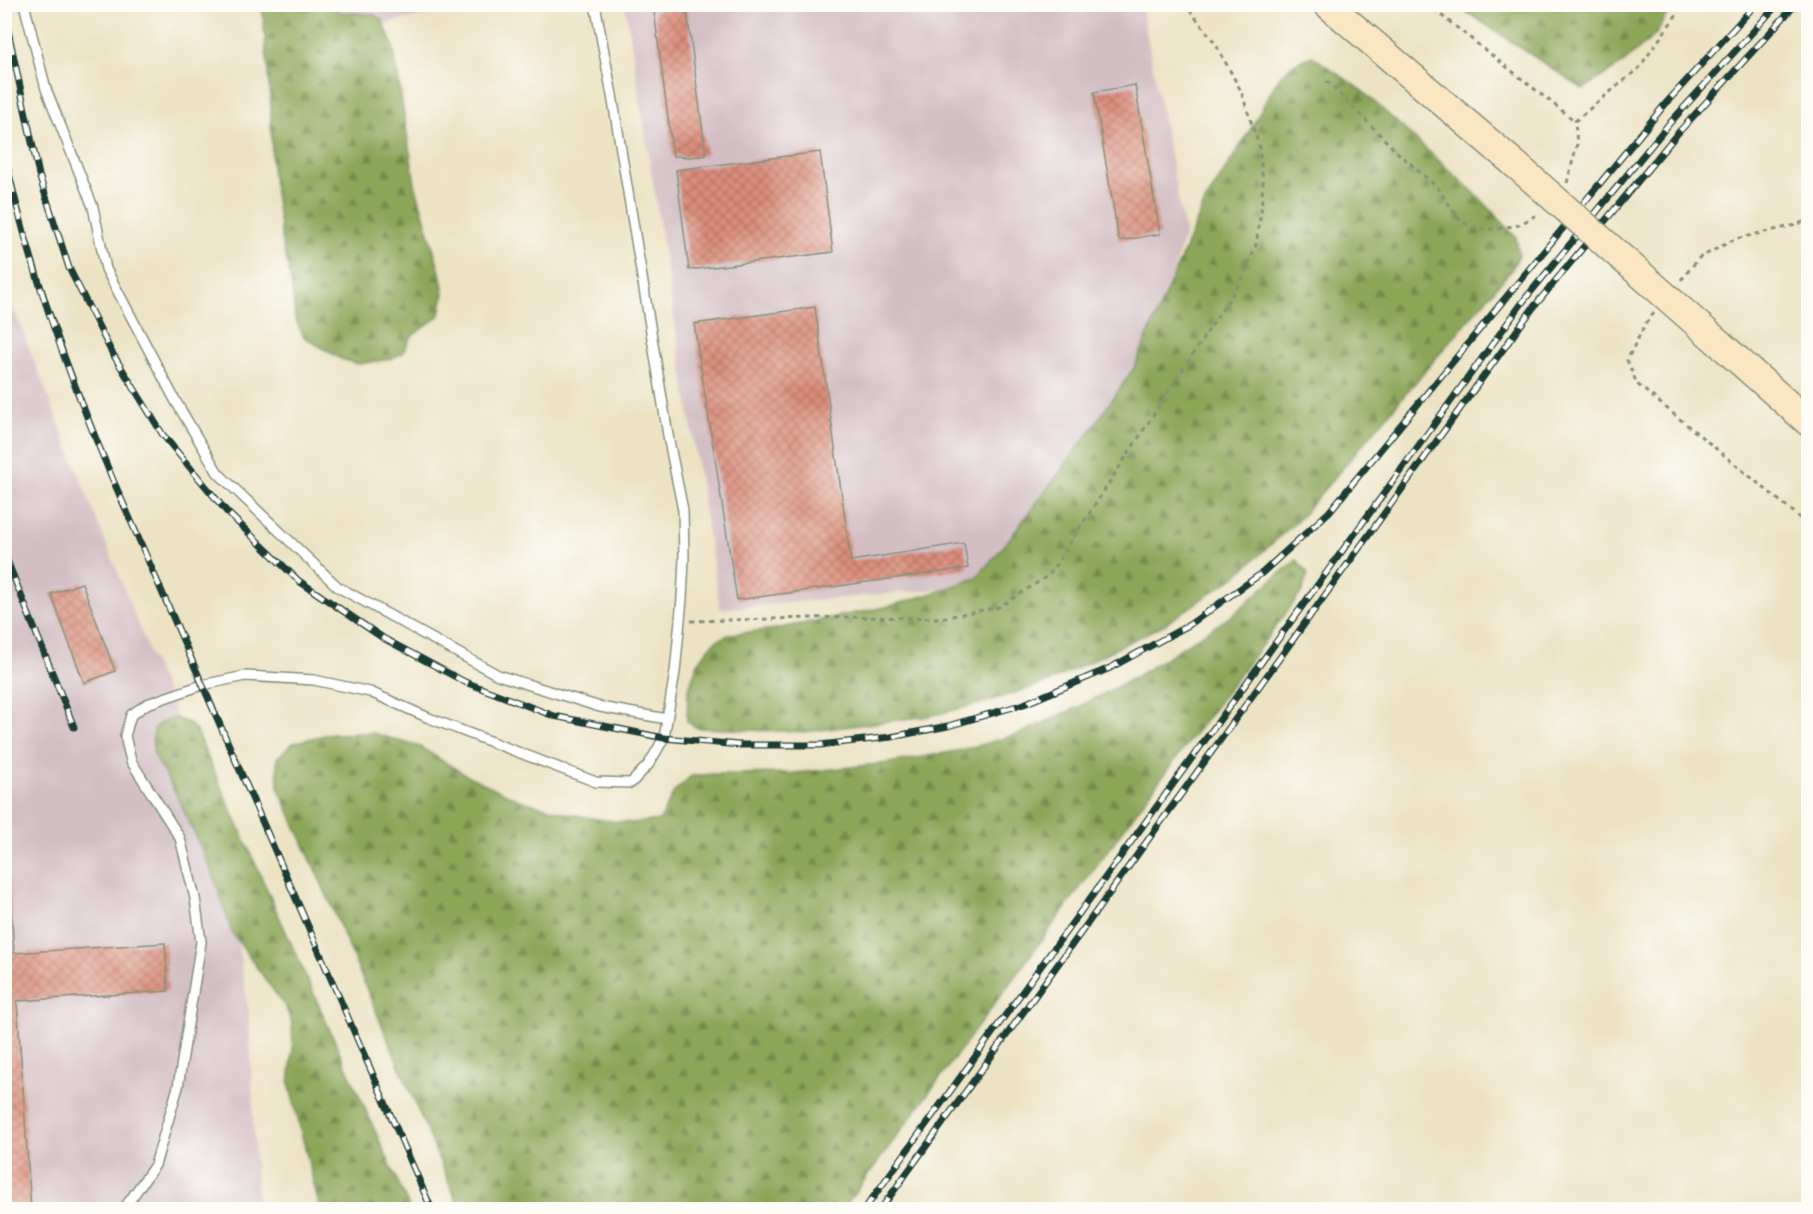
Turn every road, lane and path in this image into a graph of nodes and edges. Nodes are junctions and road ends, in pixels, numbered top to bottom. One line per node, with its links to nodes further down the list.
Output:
1 (24, 4): 9 (lane)
2 (594, 4): 8 (lane)
3 (1185, 4): 8 (path)
4 (1328, 4): 7 (main road, bridge)
5 (1427, 4): 6 (path)
6 (1575, 121)
7 (1809, 422)
8 (680, 621): 9 (lane)
9 (667, 719): 10 (lane)
10 (123, 1209)

